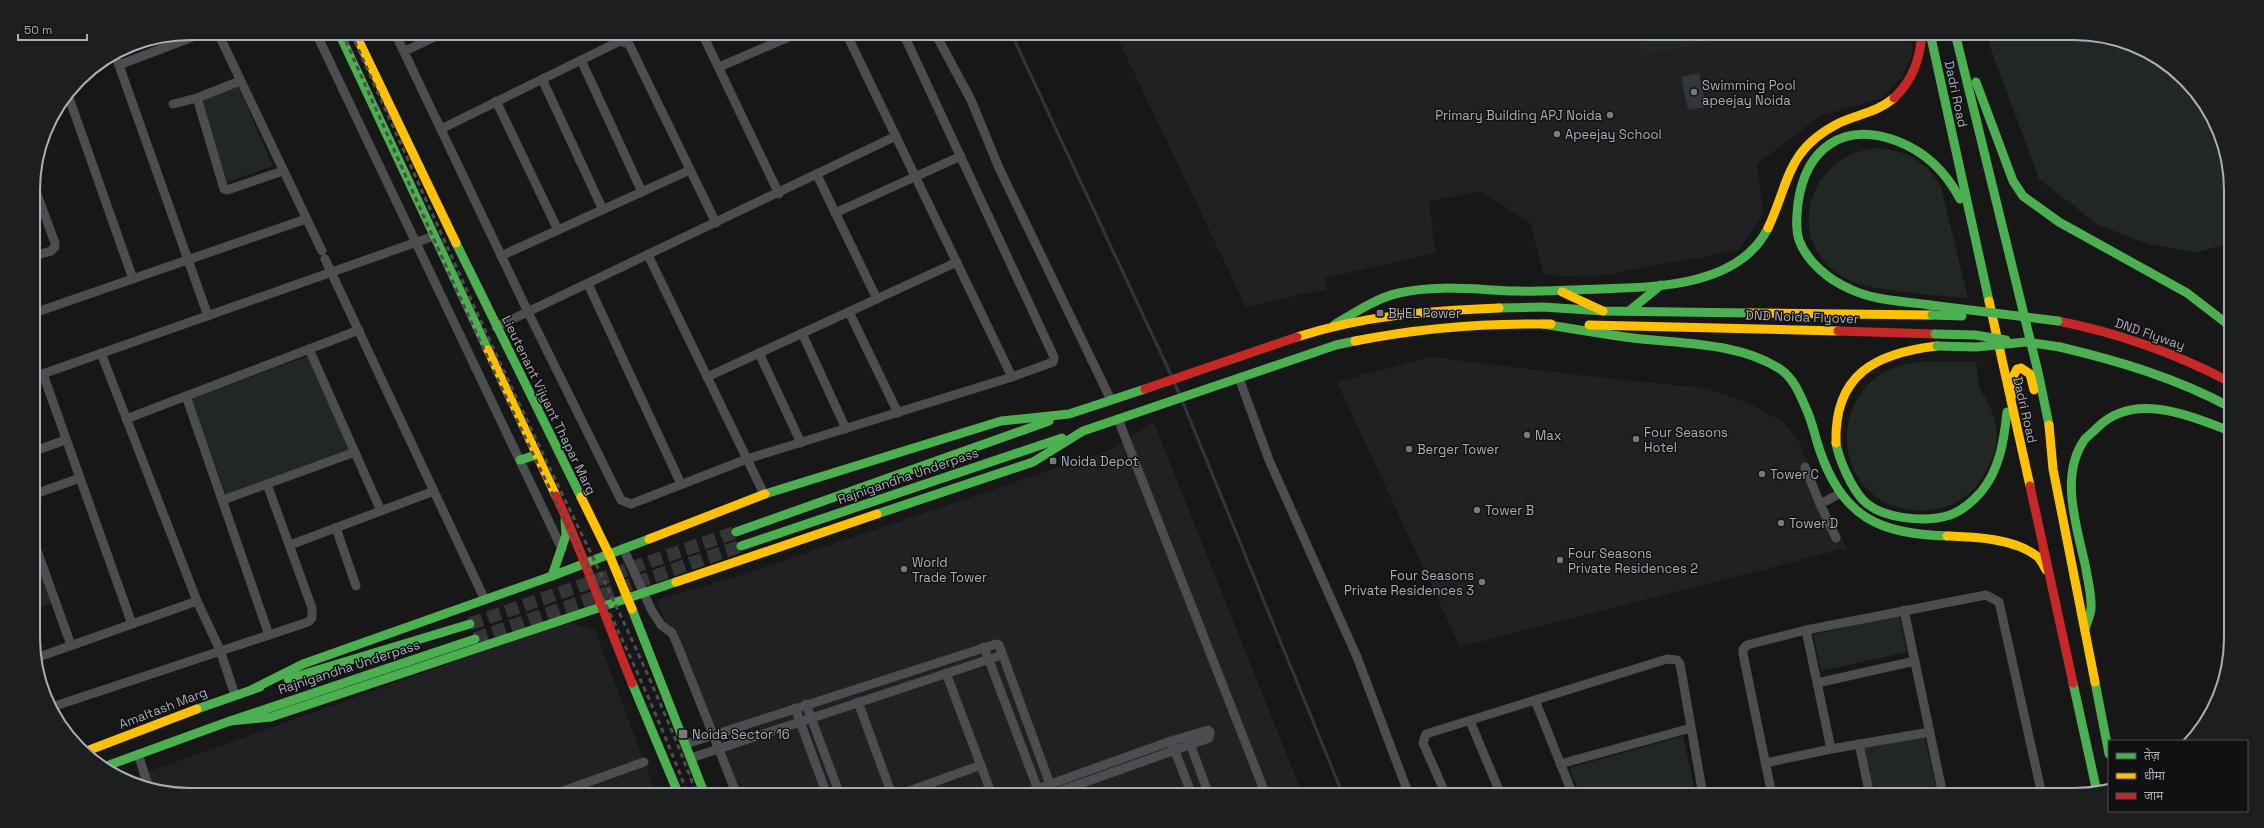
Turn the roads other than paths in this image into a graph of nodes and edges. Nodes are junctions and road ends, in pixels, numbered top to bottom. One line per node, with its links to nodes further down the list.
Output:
1 (185, 40): 20 (street)
2 (221, 40): 23 (street)
3 (319, 40): 45 (street)
4 (342, 40): 44 (main road)
5 (358, 40): 68 (main road, Lieutenant Vijyant Thapar Marg)
6 (398, 40): 17 (street)
7 (428, 40): 17 (street)
8 (706, 40): 21 (street)
9 (782, 40): 21 (street)
10 (849, 40): 29 (street)
11 (906, 40): 30 (street)
12 (939, 40): 83 (street)
13 (1922, 40): 54 (main road)
14 (1931, 40): 42 (main road, Dadri Road)
15 (1958, 40): 100 (main road, Dadri Road)
16 (1959, 40): 65 (main road)
17 (404, 51): 28 (street)
18 (117, 59): 20 (street)
19 (581, 60): 22 (street); 31 (street); 35 (street)
20 (119, 65): 49 (street)
21 (719, 67): 36 (street)
22 (542, 79): 26 (street); 38 (street)
23 (240, 81): 24 (street); 32 (street)
24 (197, 98): 27 (street); 32 (street)
25 (70, 100): 52 (street)
26 (496, 102): 28 (street); 43 (street)
27 (173, 104)
28 (441, 129): 48 (street)
29 (896, 136): 33 (street); 34 (street)
30 (961, 156): 34 (street); 77 (street)
31 (690, 170): 35 (street); 41 (street)
32 (283, 171): 40 (street)
33 (817, 175): 36 (street); 39 (street)
34 (915, 176): 39 (street); 50 (street)
35 (642, 192): 38 (street)
36 (779, 194): 41 (street)
37 (40, 202): 46 (street)
38 (603, 210): 43 (street)
39 (835, 213): 56 (street)
40 (306, 219): 49 (street); 51 (street)
41 (716, 223): 47 (street)
42 (1971, 225): 63 (main road, bridge); 81 (main road, Dadri Road)
43 (558, 230): 48 (street)
44 (434, 236): 45 (street); 96 (main road)
45 (417, 242): 51 (street); 98 (street)
46 (40, 254)
47 (648, 255): 53 (street); 76 (street)
48 (501, 256): 60 (street)
49 (188, 260): 52 (street); 62 (street)
50 (957, 262): 56 (street); 77 (street)
51 (331, 272): 62 (street); 69 (street)
52 (132, 279): 57 (street)
53 (588, 284): 60 (street); 104 (street)
54 (1661, 285): 55 (main road); 59 (main road)
55 (1560, 291): 58 (main road); 67 (main road)
56 (877, 299): 61 (street)
57 (40, 311)
58 (1603, 311): 59 (main road, DND Noida Flyover); 67 (main road, DND Noida Flyover)
59 (1629, 311): 63 (main road, DND Noida Flyover, bridge)
60 (528, 312): 68 (street); 104 (street)
61 (848, 312): 70 (street); 85 (street)
62 (208, 316): 73 (street)
63 (2016, 317): 64 (main road, DND Noida Flyover, bridge)
64 (2058, 321): 79 (main road, DND Flyway)
65 (2224, 321)
66 (1543, 324): 71 (main road, DND Noida Flyover, bridge); 78 (main road); 107 (main road)
67 (1334, 326): 83 (main road)
68 (496, 327): 120 (main road, Lieutenant Vijyant Thapar Marg)
69 (358, 330): 72 (street); 105 (street)
70 (802, 333): 74 (street); 89 (street)
71 (2026, 342): 81 (main road, bridge); 84 (main road, DND Noida Flyover, bridge)
72 (309, 349): 82 (street); 95 (street)
73 (101, 353): 75 (street); 87 (street)
74 (759, 353): 76 (street); 93 (street)
75 (40, 374)
76 (707, 377): 97 (street)
77 (1012, 378): 85 (street)
78 (1239, 378): 88 (main road); 197 (street)
79 (2224, 379)
80 (40, 380): 92 (street)
81 (2008, 391): 101 (main road, Dadri Road)
82 (186, 396): 87 (street); 109 (street)
83 (1110, 400): 86 (main road)
84 (2224, 404)
85 (898, 413): 89 (street)
86 (1069, 414): 108 (main road); 114 (main road, Rajnigandha Underpass)
87 (126, 419): 129 (street)
88 (1118, 419): 91 (main road); 196 (street)
89 (846, 429): 93 (street)
90 (2224, 429): 135 (main road)
91 (1083, 431): 117 (main road, Rajnigandha Underpass); 126 (main road)
92 (65, 440): 94 (street); 102 (street)
93 (801, 443): 97 (street)
94 (40, 449)
95 (355, 452): 103 (street); 111 (street)
96 (536, 455): 98 (main road); 112 (main road)
97 (747, 459): 104 (street); 108 (street)
98 (520, 460): 119 (street)
99 (1805, 467): 110 (street)
100 (2053, 469): 101 (main road); 135 (main road, Dadri Road)
101 (2027, 477): 123 (main road, Dadri Road)
102 (80, 478): 106 (street); 132 (street)
103 (268, 484): 109 (street); 116 (street)
104 (681, 484)
105 (434, 491): 111 (street); 128 (street)
106 (40, 492)
107 (1841, 493): 110 (street); 123 (main road)
108 (764, 494): 118 (main road)
109 (223, 500): 136 (street)
110 (1820, 504): 115 (street)
111 (381, 511): 113 (street)
112 (565, 516): 119 (main road); 122 (main road)
113 (336, 528): 116 (street); 125 (street)
114 (736, 532)
115 (1836, 538)
116 (290, 545): 136 (street)
117 (741, 546)
118 (623, 548): 120 (main road); 126 (street)
119 (562, 549): 124 (main road)
120 (609, 554): 122 (main road); 127 (main road, Lieutenant Vijyant Thapar Marg)
121 (40, 560): 138 (street)
122 (586, 563): 124 (main road); 130 (main road)
123 (2049, 575): 180 (main road, Dadri Road)
124 (552, 576): 128 (main road)
125 (356, 586)
126 (644, 593): 127 (main road); 160 (street)
127 (626, 598): 130 (main road); 163 (main road, Lieutenant Vijyant Thapar Marg)
128 (485, 600): 147 (main road)
129 (197, 601): 132 (street); 140 (street)
130 (600, 607): 155 (main road); 182 (main road)
131 (1904, 610): 134 (street); 144 (street); 205 (street)
132 (132, 624): 138 (street)
133 (470, 624): 147 (main road, Rajnigandha Underpass)
134 (1806, 630): 146 (street); 174 (street)
135 (2084, 633): 167 (main road, Dadri Road)
136 (269, 635): 140 (street)
137 (475, 639): 155 (main road, Rajnigandha Underpass)
138 (72, 646): 142 (street)
139 (984, 647): 141 (street); 143 (street); 151 (street)
140 (220, 650): 148 (street); 152 (street)
141 (1002, 655): 143 (street); 179 (street)
142 (41, 656)
143 (989, 659): 145 (street); 190 (street)
144 (1915, 660): 146 (street); 159 (street)
145 (946, 674): 150 (street); 177 (street)
146 (1817, 683): 170 (street)
147 (253, 689): 148 (main road, Amaltash Marg)
148 (235, 695): 168 (main road, Amaltash Marg)
149 (1535, 700): 156 (street); 158 (street); 175 (street)
150 (858, 702): 154 (street); 187 (street)
151 (806, 704): 153 (street); 154 (street)
152 (55, 706)
153 (795, 708): 157 (street); 160 (street)
154 (811, 718): 157 (street); 186 (street)
155 (230, 721): 171 (main road)
156 (1470, 721): 198 (street); 199 (street)
157 (800, 722): 166 (street); 185 (street)
158 (1691, 728): 175 (street); 201 (street)
159 (1930, 732): 164 (street); 204 (street)
160 (714, 734): 163 (street); 166 (street)
161 (1187, 736): 162 (street); 165 (street); 165 (street)
162 (1172, 741): 169 (street); 179 (street)
163 (686, 744): 172 (main road, Lieutenant Vijyant Thapar Marg)
164 (1859, 744): 170 (street); 203 (street)
165 (1191, 745): 169 (street); 195 (street)
166 (720, 748): 172 (street); 184 (street)
167 (2108, 749)
168 (90, 750)
169 (1175, 750): 193 (street); 194 (street)
170 (1831, 750): 174 (street)
171 (138, 754): 176 (main road); 178 (street)
172 (691, 758): 183 (main road, Lieutenant Vijyant Thapar Marg)
173 (644, 762): 181 (street)
174 (1765, 763): 202 (street)
175 (1560, 764): 200 (street)
176 (110, 765)
177 (981, 765): 188 (street); 189 (street)
178 (147, 782)
179 (1050, 784): 191 (street); 192 (street)
180 (2096, 787)
181 (572, 788)
182 (676, 788)
183 (702, 788)
184 (734, 788)
185 (824, 788)
186 (837, 788)
187 (889, 788)
188 (917, 788)
189 (989, 788)
190 (1037, 788)
191 (1044, 788)
192 (1051, 788)
193 (1069, 788)
194 (1189, 788)
195 (1206, 788)
196 (1263, 788)
197 (1406, 788)
198 (1443, 788)
199 (1498, 788)
200 (1570, 788)
201 (1702, 788)
202 (1770, 788)
203 (1868, 788)
204 (1942, 788)
205 (2040, 788)

